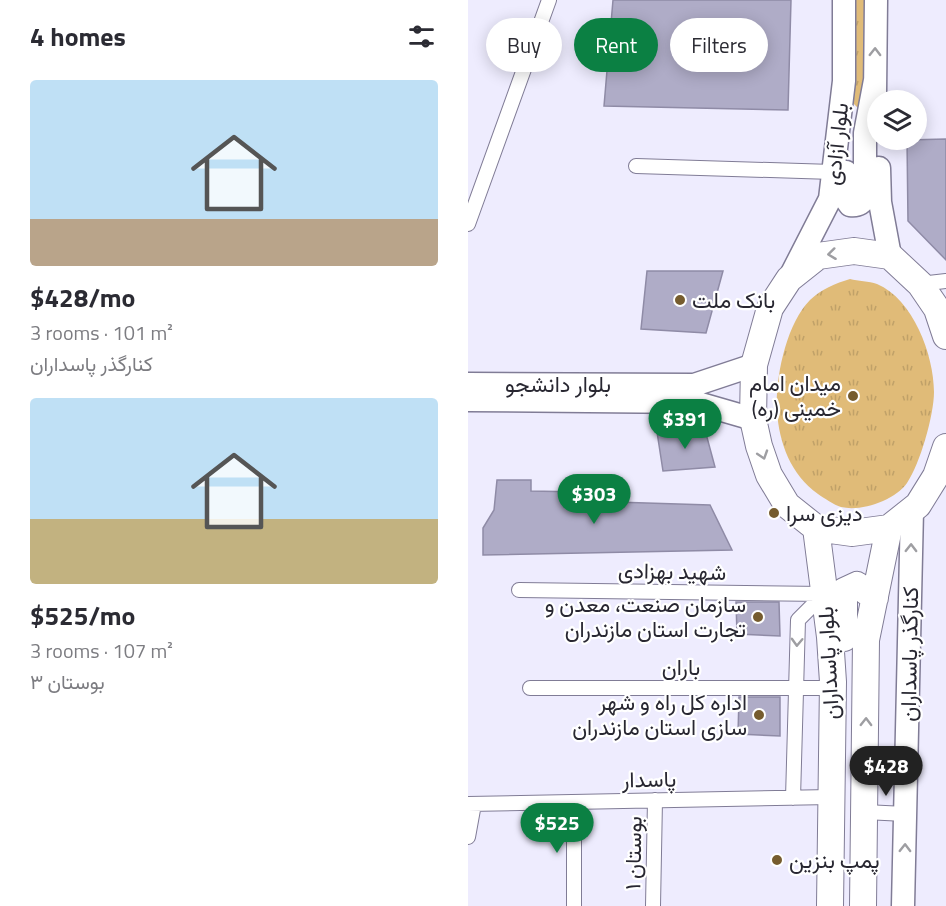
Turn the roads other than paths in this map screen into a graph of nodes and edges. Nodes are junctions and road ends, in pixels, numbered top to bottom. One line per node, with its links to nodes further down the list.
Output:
1 (549, 0): 8 (street)
2 (844, 0): 5 (main road, بلوار آزادی)
3 (876, 0): 4 (main road, بلوار آزادی, one-way to 3)
4 (874, 80): 5 (main road); 9 (main road, بلوار آزادی)
5 (844, 81): 7 (main road, بلوار آزادی)
6 (636, 166): 7 (street)
7 (833, 172): 10 (main road, بلوار آزادی)
8 (468, 224)
9 (890, 256): 10 (highway, one-way to 10); 12 (highway)
10 (789, 279): 14 (highway)
11 (946, 281): 12 (street)
12 (920, 284): 13 (highway)
13 (946, 336)
14 (754, 365): 15 (main road, بلوار دانشجو); 17 (highway)
15 (468, 384)
16 (468, 400): 17 (main road, بلوار دانشجو)
17 (753, 419): 20 (highway, one-way to 20)
18 (946, 447): 19 (highway)
19 (912, 510): 21 (highway); 34 (main road, کنارگذر پاسداران, one-way to 19)
20 (816, 528): 21 (highway); 23 (highway, بلوار پاسداران)
21 (889, 528): 24 (highway, بلوار پاسداران)
22 (519, 590): 23 (street, شهید بهزادی)
23 (824, 594): 25 (highway, بلوار پاسداران); 27 (street, one-way to 27)
24 (875, 598): 25 (highway); 33 (highway, بلوار پاسداران, one-way to 24)
25 (833, 685): 27 (street, باران); 28 (highway, بلوار پاسداران)
26 (530, 688): 27 (street, باران)
27 (796, 688): 29 (street)
28 (831, 797): 29 (street, پاسدار); 38 (highway, بلوار پاسداران)
29 (793, 798): 30 (street, پاسدار)
30 (655, 800): 31 (street, پاسدار); 37 (street, بوستان ۱)
31 (573, 802): 32 (street, پاسدار); 36 (street)
32 (471, 804): 35 (street)
33 (865, 812): 34 (street); 39 (highway, بلوار پاسداران)
34 (906, 814): 40 (main road, کنارگذر پاسداران, one-way to 34)
35 (468, 837)
36 (574, 906)
37 (653, 906)
38 (830, 906)
39 (863, 906)
40 (903, 906)

